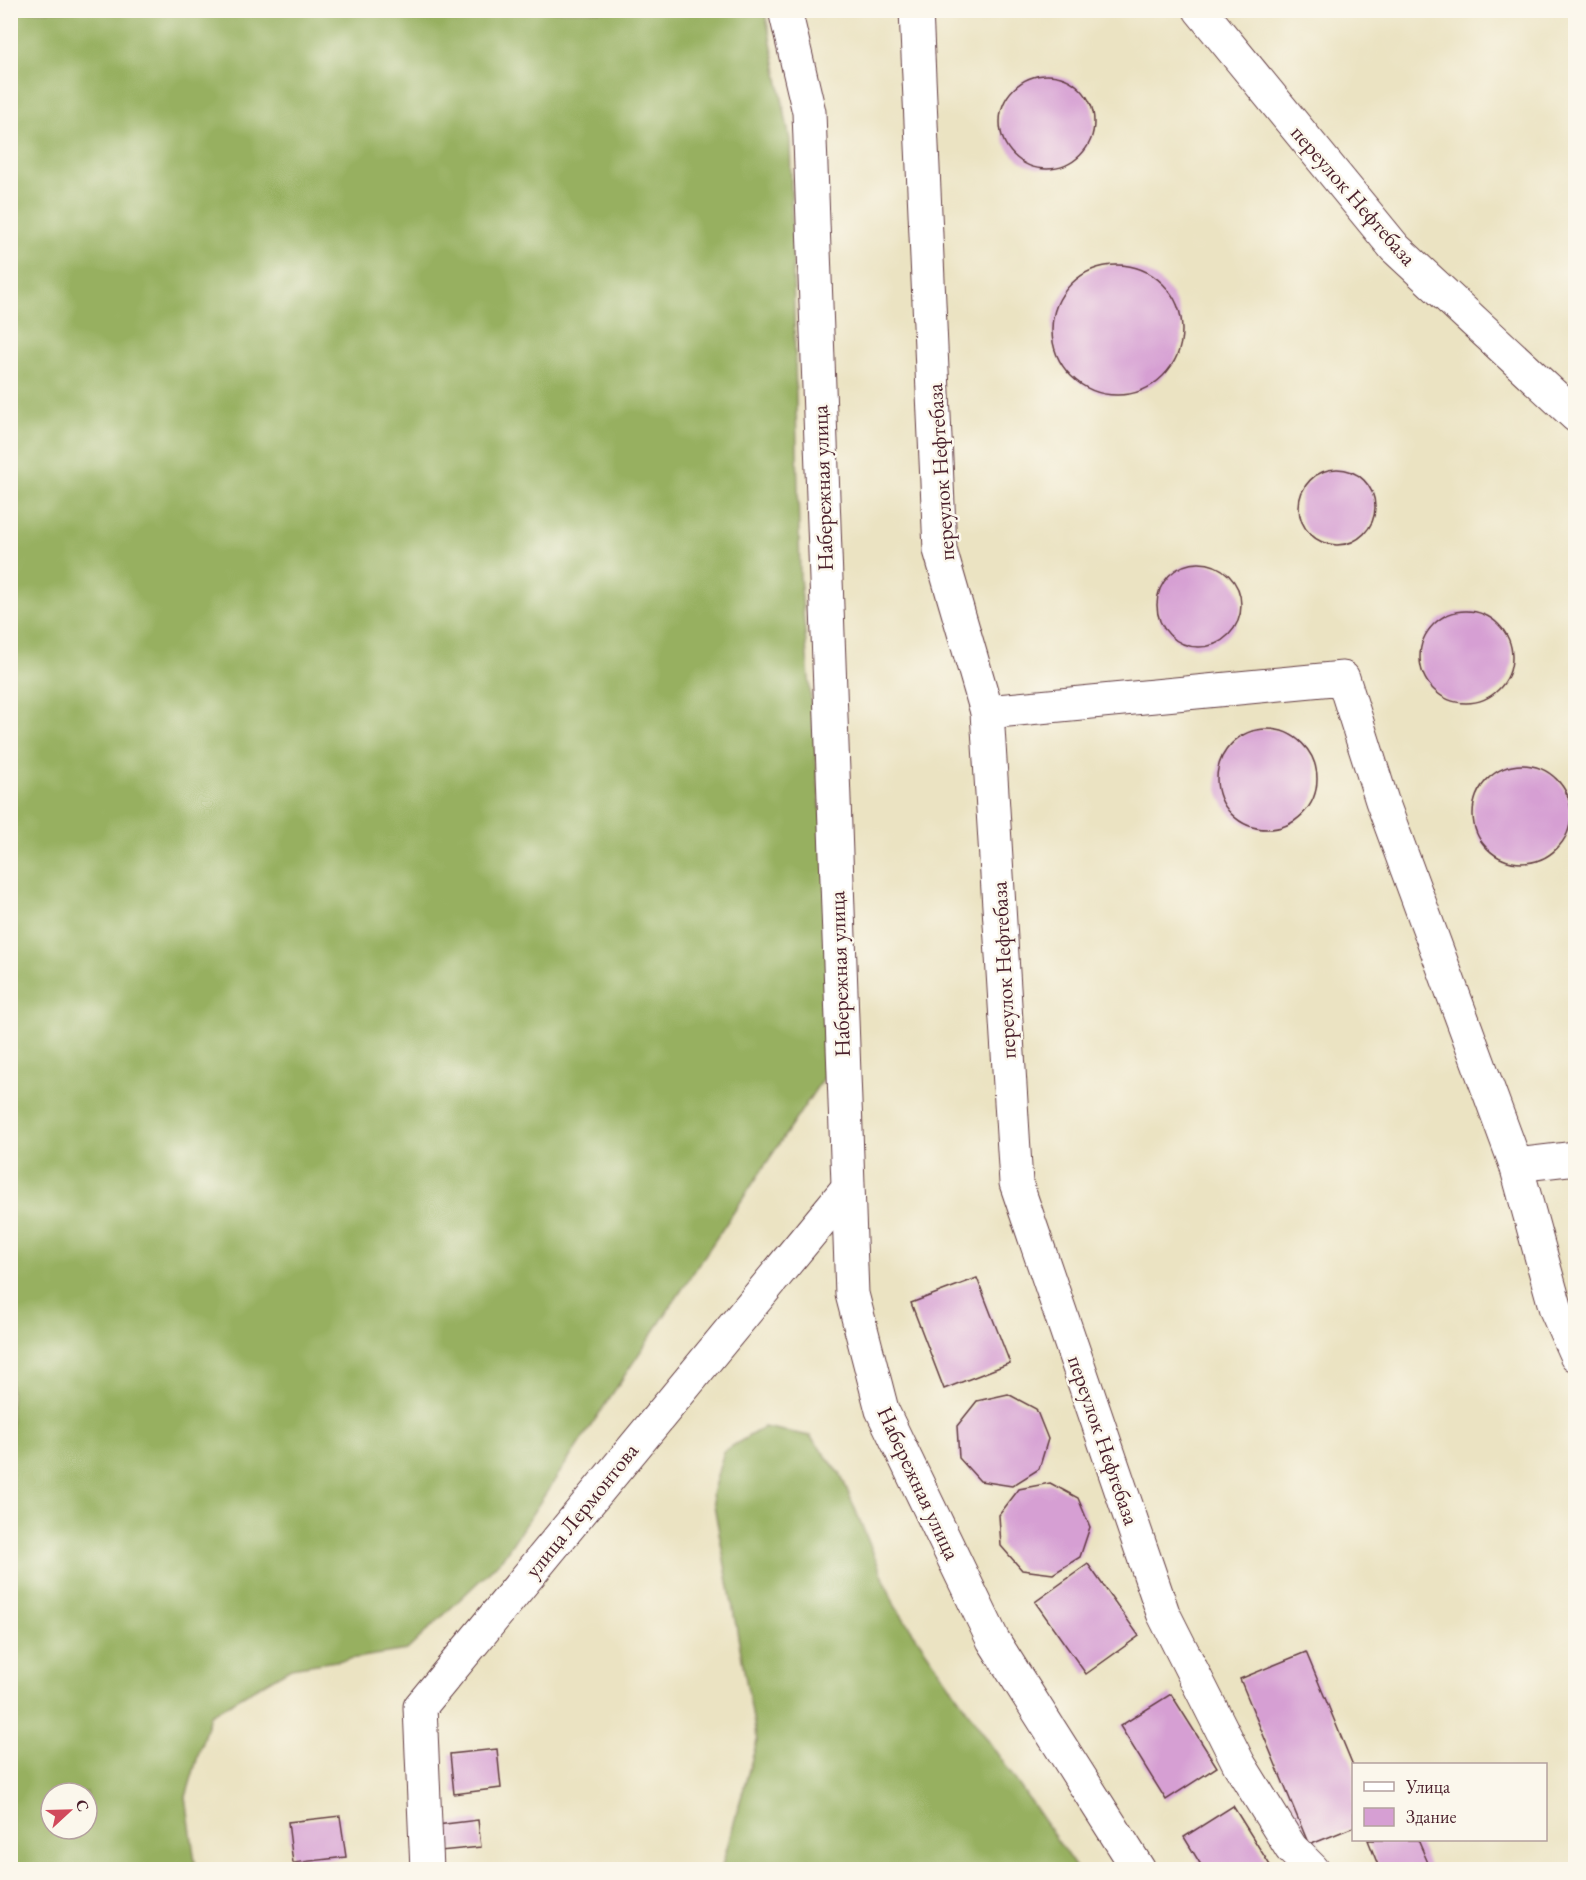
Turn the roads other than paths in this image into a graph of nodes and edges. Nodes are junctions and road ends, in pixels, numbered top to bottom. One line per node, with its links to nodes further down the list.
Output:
1 (785, 10): 8 (street, Набережная улица)
2 (916, 10): 5 (street, переулок Нефтебаза)
3 (1200, 10): 4 (street, переулок Нефтебаза)
4 (1575, 416)
5 (987, 712): 7 (street); 12 (street, переулок Нефтебаза)
6 (1575, 1158): 7 (street)
7 (1516, 1165): 9 (street)
8 (847, 1189): 10 (street, улица Лермонтова); 11 (street, Набережная улица)
9 (1575, 1355)
10 (427, 1869)
11 (1138, 1869)
12 (1313, 1869)

